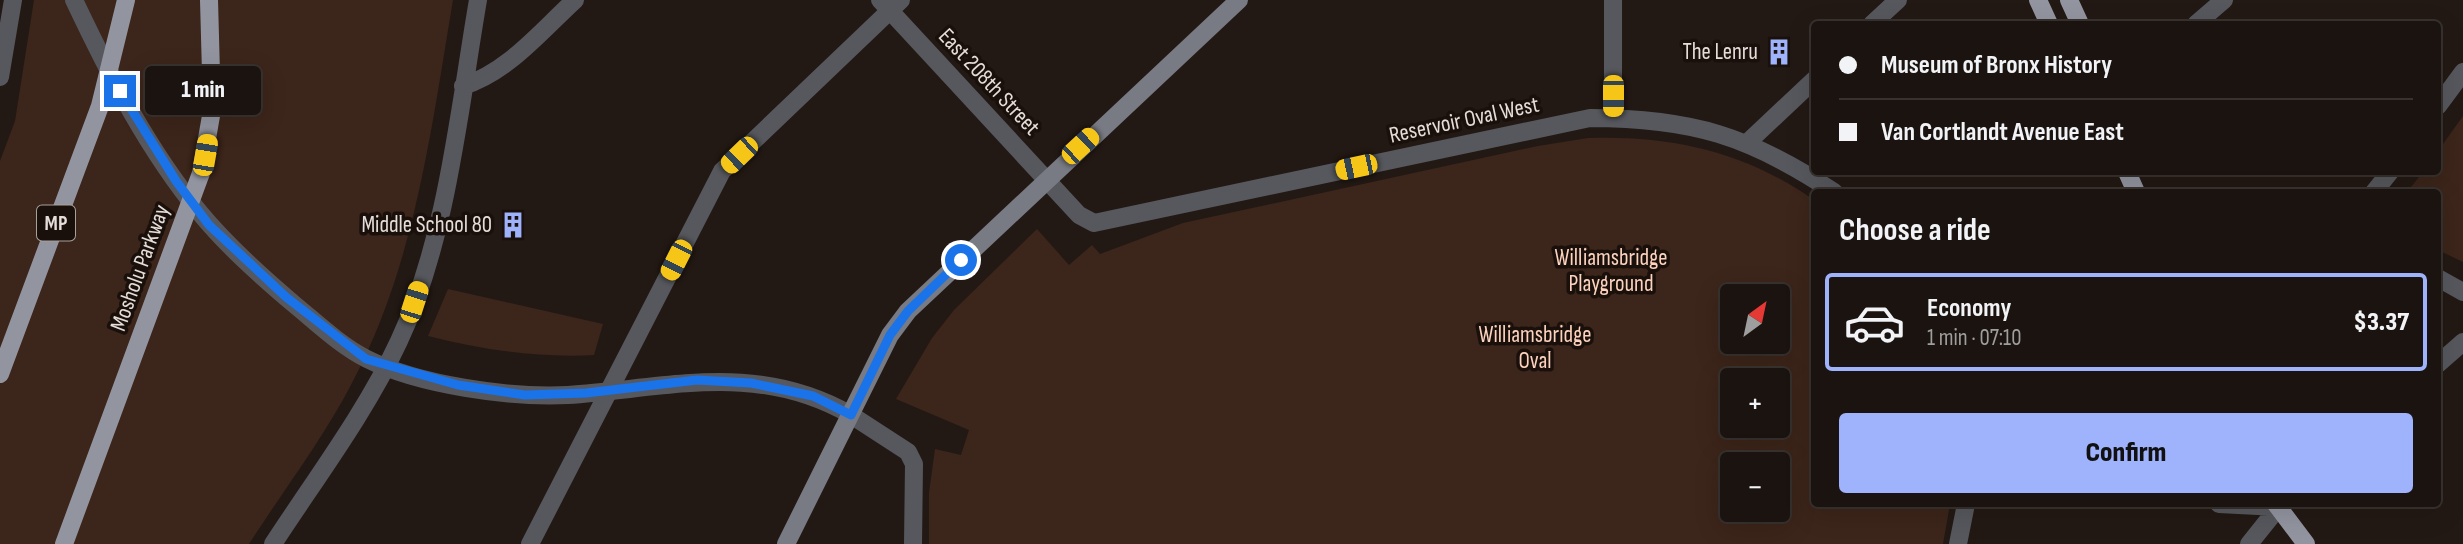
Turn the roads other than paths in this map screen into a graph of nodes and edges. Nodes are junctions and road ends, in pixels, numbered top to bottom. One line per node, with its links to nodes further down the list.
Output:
1 (13, 0): 20 (street)
2 (74, 0): 18 (street)
3 (126, 0): 18 (main road, MP)
4 (209, 0): 30 (main road, Mosholu Parkway)
5 (478, 0): 22 (street)
6 (575, 0): 22 (street)
7 (1239, 0): 27 (main road)
8 (1613, 0): 24 (street)
9 (1898, 0): 14 (street)
10 (2038, 0): 15 (main road)
11 (2069, 0): 16 (main road)
12 (2224, 0): 17 (street)
13 (890, 4): 27 (street, East 208th Street); 38 (street)
14 (1875, 21)
15 (2048, 21)
16 (2079, 21)
17 (2200, 21)
18 (109, 72): 30 (street); 37 (main road, MP)
19 (2463, 72): 23 (street)
20 (0, 77)
21 (1811, 83): 25 (street)
22 (463, 86): 36 (street)
23 (2441, 102)
24 (1613, 118): 25 (street, Reservoir Oval West); 31 (street, Reservoir Oval West)
25 (1747, 143): 28 (street, Reservoir Oval West)
26 (2388, 175): 29 (street)
27 (1045, 179): 31 (street, East 208th Street); 39 (main road)
28 (1829, 189)
29 (2376, 189)
30 (191, 202): 36 (street); 43 (main road, Mosholu Parkway)
31 (1094, 223)
32 (2441, 280): 33 (street)
33 (2463, 292)
34 (2463, 342): 35 (street)
35 (2441, 362)
36 (386, 366): 38 (street); 44 (street)
37 (0, 374)
38 (608, 391): 39 (street); 45 (street)
39 (851, 415): 46 (main road); 47 (street)
40 (1965, 507): 48 (street)
41 (2277, 507): 49 (street)
42 (2279, 507): 50 (main road)
43 (64, 544)
44 (274, 544)
45 (530, 544)
46 (786, 544)
47 (913, 544)
48 (1958, 544)
49 (2249, 544)
50 (2306, 544)

